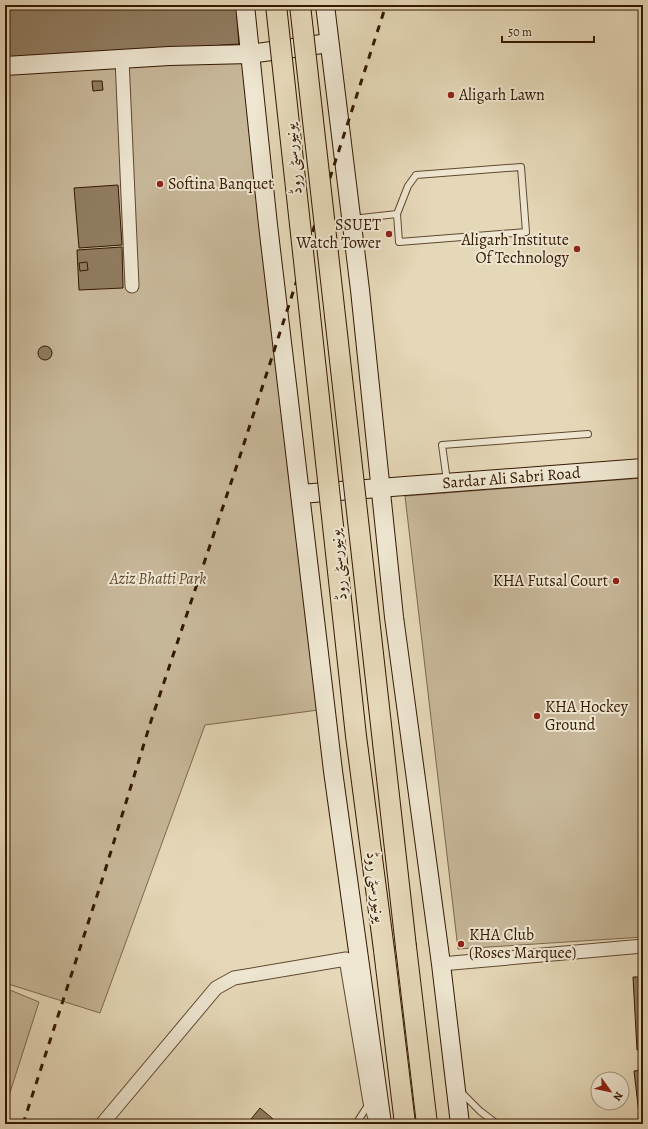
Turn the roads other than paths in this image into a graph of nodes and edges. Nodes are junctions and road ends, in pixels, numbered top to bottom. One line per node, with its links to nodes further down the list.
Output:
1 (245, 5): 6 (street)
2 (276, 5): 22 (main road, یونیورسٹی روڈ, bridge)
3 (300, 5): 27 (main road, یونیورسٹی روڈ, bridge)
4 (325, 5): 5 (street)
5 (329, 43): 6 (street); 10 (street)
6 (250, 54): 7 (street); 16 (street)
7 (122, 59): 8 (street); 11 (street)
8 (5, 66)
9 (397, 214): 9 (lane); 10 (lane)
10 (352, 219): 15 (street)
11 (132, 286)
12 (588, 434): 14 (lane)
13 (643, 468): 14 (street, Sardar Ali Sabri Road)
14 (447, 482): 15 (street, Sardar Ali Sabri Road)
15 (380, 487): 16 (street, Sardar Ali Sabri Road); 19 (street)
16 (300, 494): 18 (street)
17 (643, 946): 19 (street)
18 (353, 958): 21 (street); 23 (street); 26 (street)
19 (441, 964): 20 (street)
20 (456, 1087): 28 (street); 29 (lane)
21 (370, 1102): 24 (lane); 25 (street)
22 (403, 1121)
23 (102, 1124)
24 (356, 1124)
25 (377, 1124)
26 (382, 1124)
27 (428, 1124)
28 (460, 1124)
29 (497, 1124)

